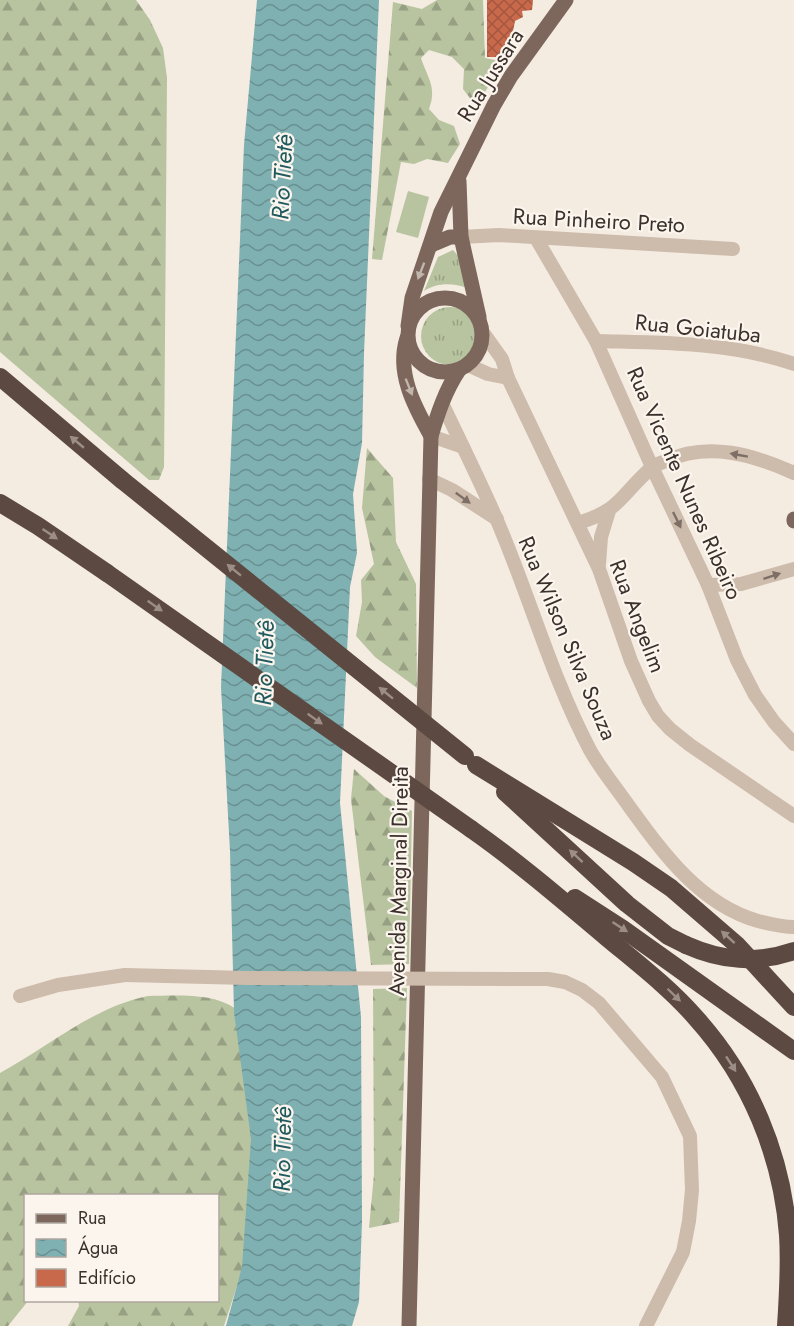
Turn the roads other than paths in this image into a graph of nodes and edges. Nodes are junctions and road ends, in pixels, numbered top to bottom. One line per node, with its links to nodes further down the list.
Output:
1 (566, 0): 2 (main road, Rua Jussara)
2 (459, 178): 3 (main road, Rua Jussara); 5 (main road, Rua Jussara)
3 (461, 237): 4 (street, Rua Pinheiro Preto); 5 (main road); 7 (main road, Rua Jussara)
4 (536, 238): 6 (street, Rua Pinheiro Preto); 9 (street, Rua Vicente Nunes Ribeiro)
5 (431, 245): 8 (main road, Rua Jussara, one-way to 8)
6 (733, 249)
7 (481, 324): 8 (main road); 11 (main road); 13 (street, Rua Angelim)
8 (408, 331): 11 (main road); 15 (main road, one-way to 15)
9 (596, 341): 10 (street, Rua Goiatuba); 18 (street, Rua Vicente Nunes Ribeiro)
10 (794, 364)
11 (464, 368): 13 (street); 14 (main road, Avenida Marginal Direita)
12 (0, 377): 31 (highway, one-way to 12, bridge)
13 (508, 378): 26 (street, Rua Angelim)
14 (442, 403): 15 (main road, Avenida Marginal Direita); 16 (street, Rua Wilson Silva Souza)
15 (431, 436): 16 (street); 20 (main road, Avenida Marginal Direita)
16 (463, 447): 25 (street, Rua Wilson Silva Souza)
17 (678, 455): 18 (street); 19 (street, one-way to 17); 22 (street)
18 (652, 467): 21 (street); 22 (street, Rua Vicente Nunes Ribeiro)
19 (794, 473)
20 (429, 479): 25 (street, Rua Wilson Silva Souza, one-way to 25); 39 (main road, Avenida Marginal Direita)
21 (637, 483): 22 (street); 24 (street)
22 (661, 487): 29 (street, Rua Vicente Nunes Ribeiro, one-way to 29)
23 (0, 503): 33 (highway, one-way to 33, bridge)
24 (609, 511): 26 (street); 27 (street)
25 (497, 519): 34 (street, Rua Wilson Silva Souza)
26 (578, 523): 27 (street, Rua Angelim)
27 (599, 569): 32 (street, Rua Angelim)
28 (794, 569): 29 (street, one-way to 28)
29 (708, 585): 30 (street, Rua Vicente Nunes Ribeiro)
30 (794, 744)
31 (470, 760): 35 (highway, one-way to 31, bridge); 37 (highway, one-way to 31)
32 (794, 816)
33 (512, 857): 38 (highway, one-way to 38); 41 (highway, one-way to 41)
34 (792, 927)
35 (794, 951)
36 (20, 996): 40 (street, bridge)
37 (794, 1007)
38 (794, 1051)
39 (409, 1326)
40 (645, 1326)
41 (786, 1326)

